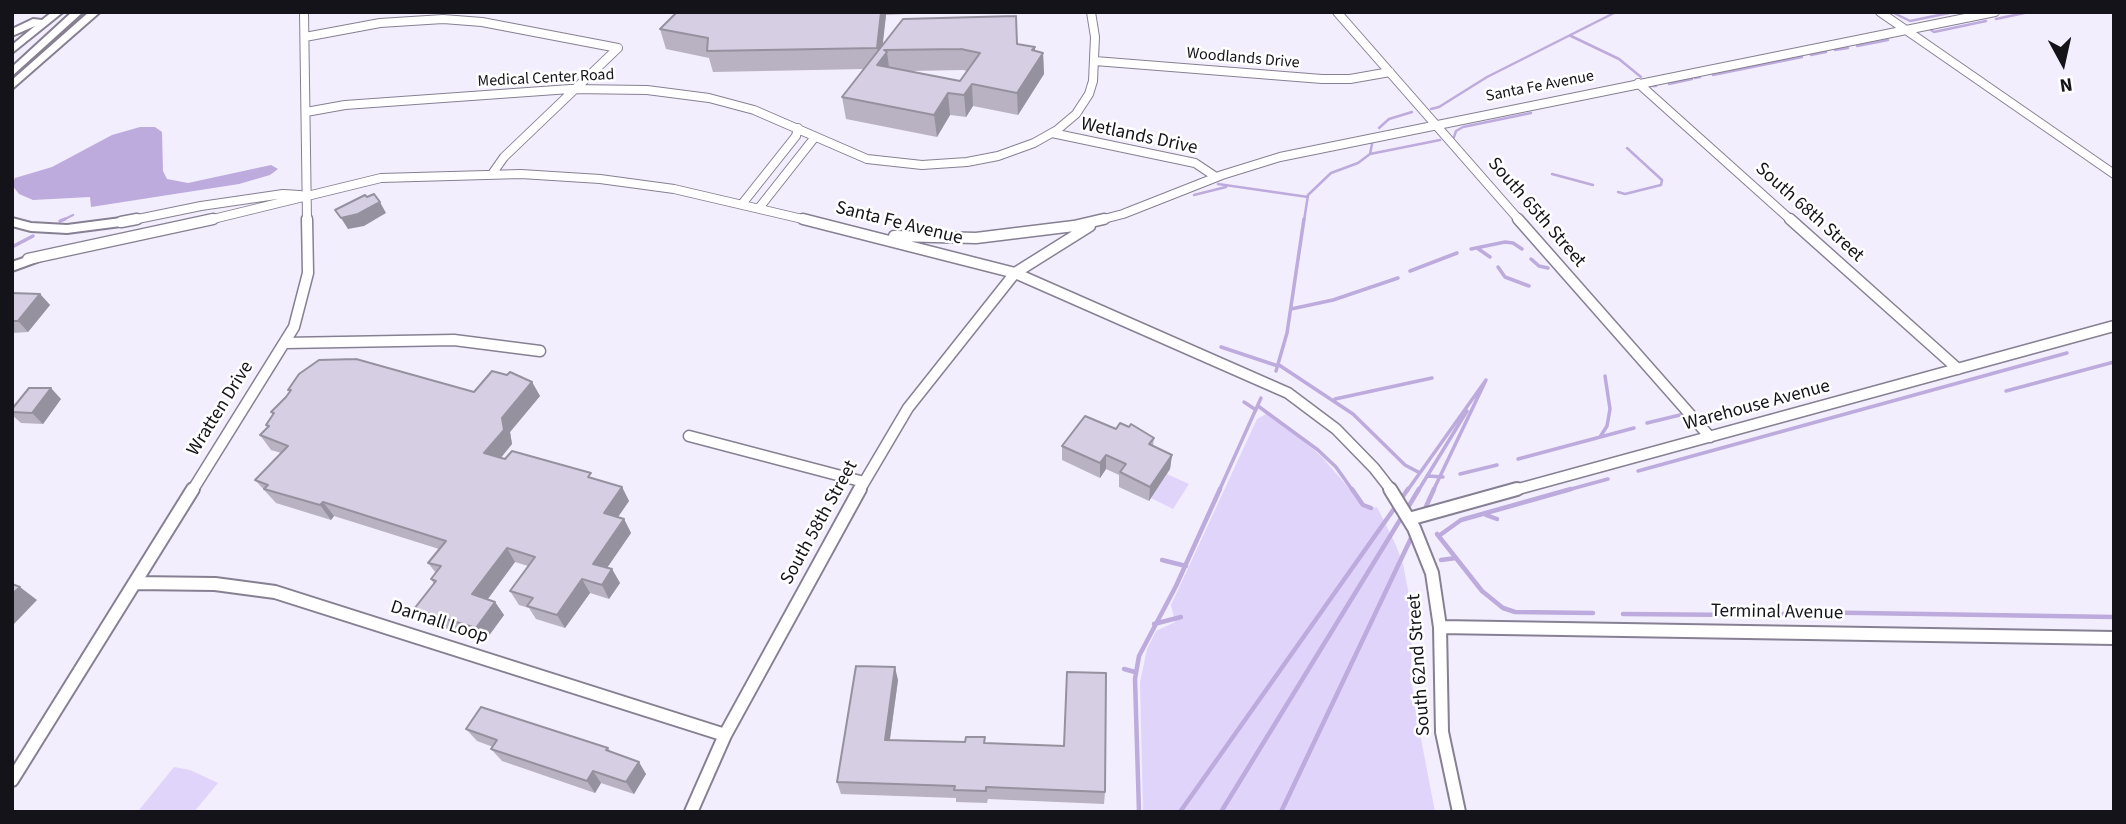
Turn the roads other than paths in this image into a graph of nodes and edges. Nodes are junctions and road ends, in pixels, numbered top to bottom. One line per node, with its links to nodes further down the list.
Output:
1 (50, 12): 11 (main road)
2 (58, 12): 13 (main road)
3 (78, 12): 15 (main road)
4 (95, 12): 18 (main road)
5 (304, 12): 12 (street, Wratten Drive)
6 (1091, 12): 14 (street, Medical Center Road)
7 (1337, 12): 16 (street, South 65th Street)
8 (1880, 12): 10 (street)
9 (1995, 12): 10 (street, Santa Fe Avenue)
10 (1906, 30): 17 (street, Santa Fe Avenue); 26 (street)
11 (12, 33)
12 (305, 37): 19 (street); 20 (street, Wratten Drive)
13 (14, 46): 15 (main road)
14 (1095, 61): 16 (street, Woodlands Drive); 23 (street, Medical Center Road)
15 (12, 71)
16 (1390, 72): 21 (street, South 65th Street)
17 (1638, 83): 21 (street, Santa Fe Avenue); 41 (street, South 68th Street)
18 (12, 86)
19 (576, 89): 20 (street, Medical Center Road); 22 (street, Medical Center Road); 25 (street)
20 (306, 112): 28 (street, Wratten Drive)
21 (1435, 124): 27 (street, Santa Fe Avenue); 43 (street, South 65th Street)
22 (798, 128): 24 (street, Medical Center Road); 29 (street)
23 (1052, 133): 24 (street, Medical Center Road); 27 (street, Wetlands Drive)
24 (815, 137): 30 (street)
25 (492, 174): 28 (street, Santa Fe Avenue); 29 (street, Santa Fe Avenue)
26 (2114, 174)
27 (1216, 177): 31 (street, Santa Fe Avenue)
28 (306, 195): 33 (street); 35 (street); 39 (street, Wratten Drive)
29 (742, 204): 30 (street, Santa Fe Avenue)
30 (759, 208): 34 (street, Santa Fe Avenue)
31 (1098, 221): 34 (street); 37 (street)
32 (12, 222): 33 (main road)
33 (121, 222)
34 (865, 233): 37 (street, Santa Fe Avenue)
35 (38, 257): 36 (main road)
36 (12, 265)
37 (1014, 273): 44 (street, South 58th Street); 45 (street, Santa Fe Avenue)
38 (2114, 326): 41 (street, Warehouse Avenue)
39 (285, 343): 40 (street); 46 (street, Wratten Drive)
40 (540, 351)
41 (1958, 369): 43 (street, Warehouse Avenue)
42 (689, 436): 44 (street)
43 (1710, 437): 45 (street, Warehouse Avenue)
44 (864, 482): 49 (street, South 58th Street)
45 (1409, 519): 47 (street, South 62nd Street)
46 (135, 583): 49 (street, Darnall Loop); 50 (street, Wratten Drive)
47 (1440, 628): 48 (street, Terminal Avenue); 52 (street, South 62nd Street)
48 (2114, 638)
49 (725, 735): 51 (street, South 58th Street)
50 (12, 780)
51 (691, 812)
52 (1459, 812)

